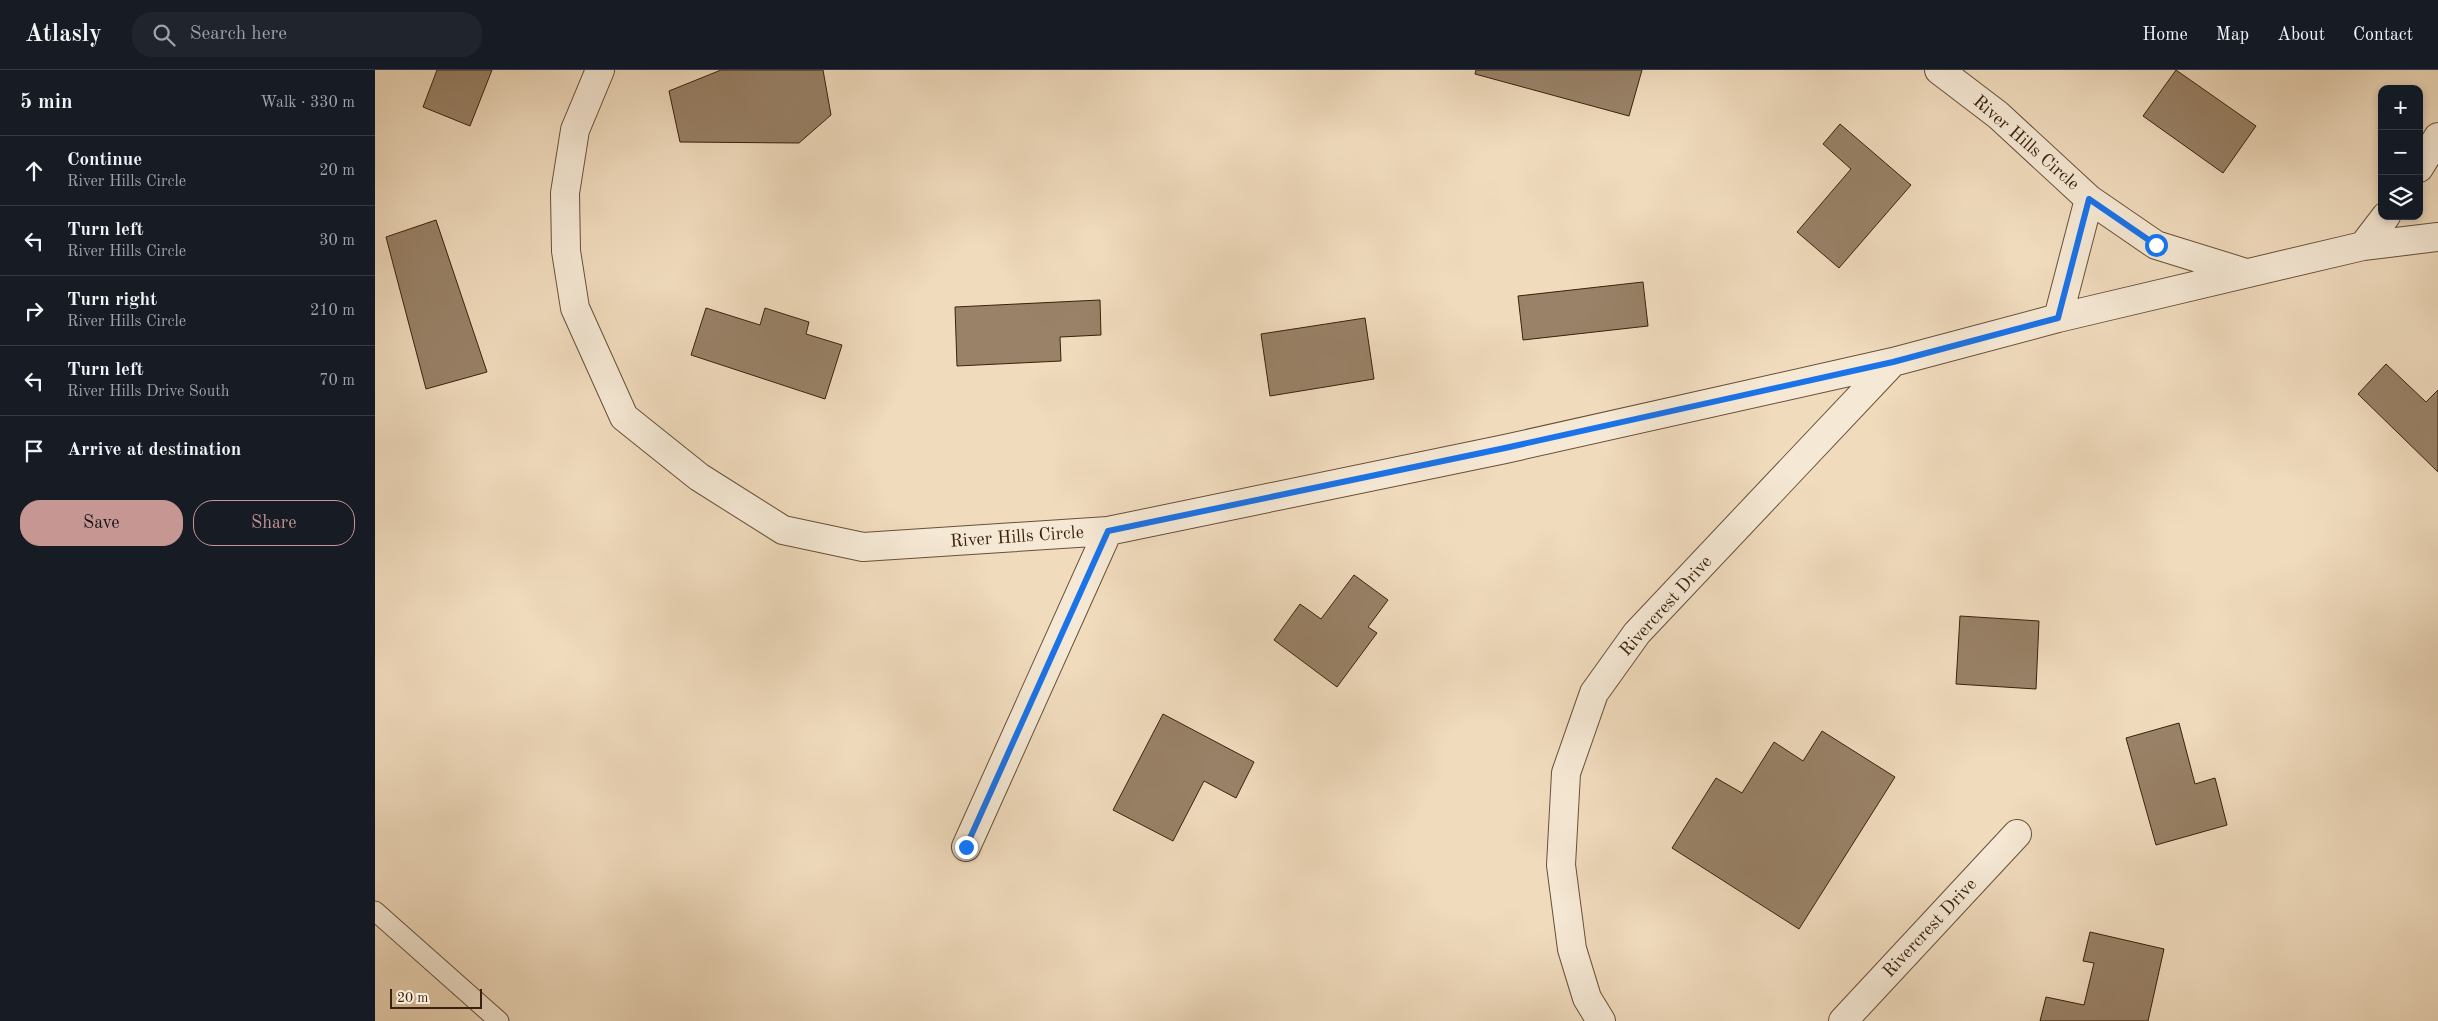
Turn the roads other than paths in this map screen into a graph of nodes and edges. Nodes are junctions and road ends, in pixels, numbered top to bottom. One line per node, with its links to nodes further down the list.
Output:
1 (600, 70): 12 (street, River Hills Circle)
2 (1939, 70): 5 (street, River Hills Circle)
3 (2438, 137): 4 (street)
4 (2423, 161)
5 (2089, 199): 9 (street, River Hills Circle); 10 (street, River Hills Circle)
6 (2383, 220): 8 (street)
7 (2438, 237): 8 (street, River Hills Circle)
8 (2363, 246): 9 (street, River Hills Circle)
9 (2246, 273): 10 (street, River Hills Circle)
10 (2058, 318): 11 (street, River Hills Circle)
11 (1893, 362): 12 (street, River Hills Circle); 17 (street, Rivercrest Drive)
12 (1108, 531): 14 (street)
13 (2017, 834): 18 (street, Rivercrest Drive)
14 (966, 847)
15 (375, 911): 16 (lane)
16 (499, 1021)
17 (1601, 1021)
18 (1843, 1021)

